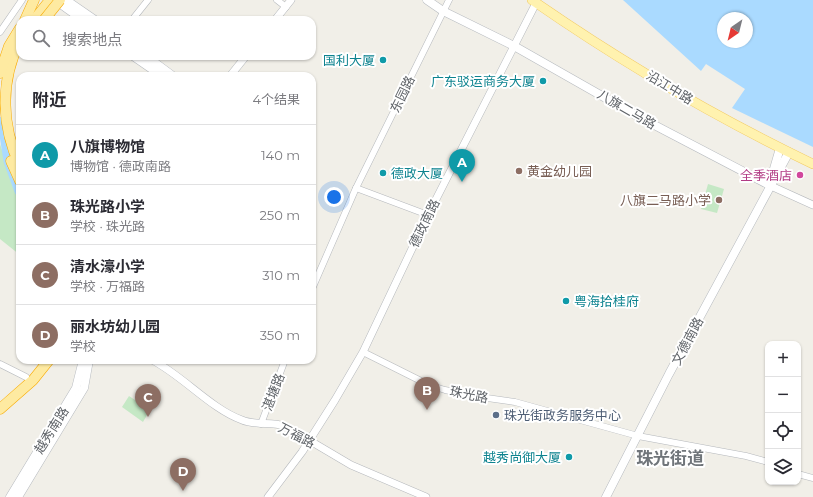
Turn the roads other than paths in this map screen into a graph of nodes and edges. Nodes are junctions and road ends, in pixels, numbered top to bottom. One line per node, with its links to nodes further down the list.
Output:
1 (22, 0): 21 (street)
2 (34, 0): 14 (highway)
3 (50, 0): 15 (highway)
4 (55, 0): 11 (main road, bridge)
5 (148, 0): 19 (street)
6 (277, 0): 12 (street)
7 (291, 0): 12 (street)
8 (427, 0): 13 (main road, 八旗二马路)
9 (448, 0): 13 (street, 东园路)
10 (534, 1): 23 (street, 德政南路); 34 (main road, 沿江中路)
11 (65, 2): 16 (highway, bridge); 17 (main road); 18 (main road)
12 (286, 7): 20 (street)
13 (443, 11): 23 (main road, 八旗二马路); 40 (street, 东园路)
14 (27, 16)
15 (37, 16)
16 (49, 16)
17 (79, 16)
18 (88, 16)
19 (135, 16)
20 (278, 16)
21 (0, 32)
22 (16, 35): 32 (highway)
23 (514, 46): 39 (main road, 八旗二马路); 42 (street, 德政南路)
24 (16, 50): 36 (highway)
25 (16, 59): 35 (highway)
26 (139, 60): 29 (main road)
27 (151, 60): 30 (main road)
28 (243, 60): 31 (street)
29 (156, 72)
30 (168, 72)
31 (233, 72)
32 (0, 73)
33 (0, 127): 38 (highway)
34 (784, 150): 37 (main road, 沿江中路); 39 (main road, 文德南路)
35 (16, 154)
36 (16, 156)
37 (813, 164)
38 (16, 172)
39 (771, 186): 41 (street, 八旗二马路); 54 (main road, 文德南路)
40 (356, 188): 42 (street); 43 (street)
41 (813, 206)
42 (428, 215): 44 (street, 德政南路)
43 (316, 281)
44 (363, 352): 54 (street, 珠光路); 55 (street, 德政南路)
45 (0, 364): 51 (street)
46 (45, 364): 52 (highway)
47 (83, 364): 59 (main road, 越秀南路)
48 (88, 364): 60 (main road, 越秀南路)
49 (158, 364): 53 (street, 万福路)
50 (284, 364): 53 (street, 湛塘路)
51 (26, 377)
52 (0, 409)
53 (261, 424): 55 (street, 万福路)
54 (638, 436): 56 (street, 珠光路); 63 (main road, 文德南路)
55 (309, 440): 61 (street, 德政南路); 62 (street, 万福路)
56 (765, 461)
57 (801, 475): 58 (street)
58 (813, 478)
59 (10, 497)
60 (18, 497)
61 (268, 497)
62 (426, 497)
63 (606, 497)

